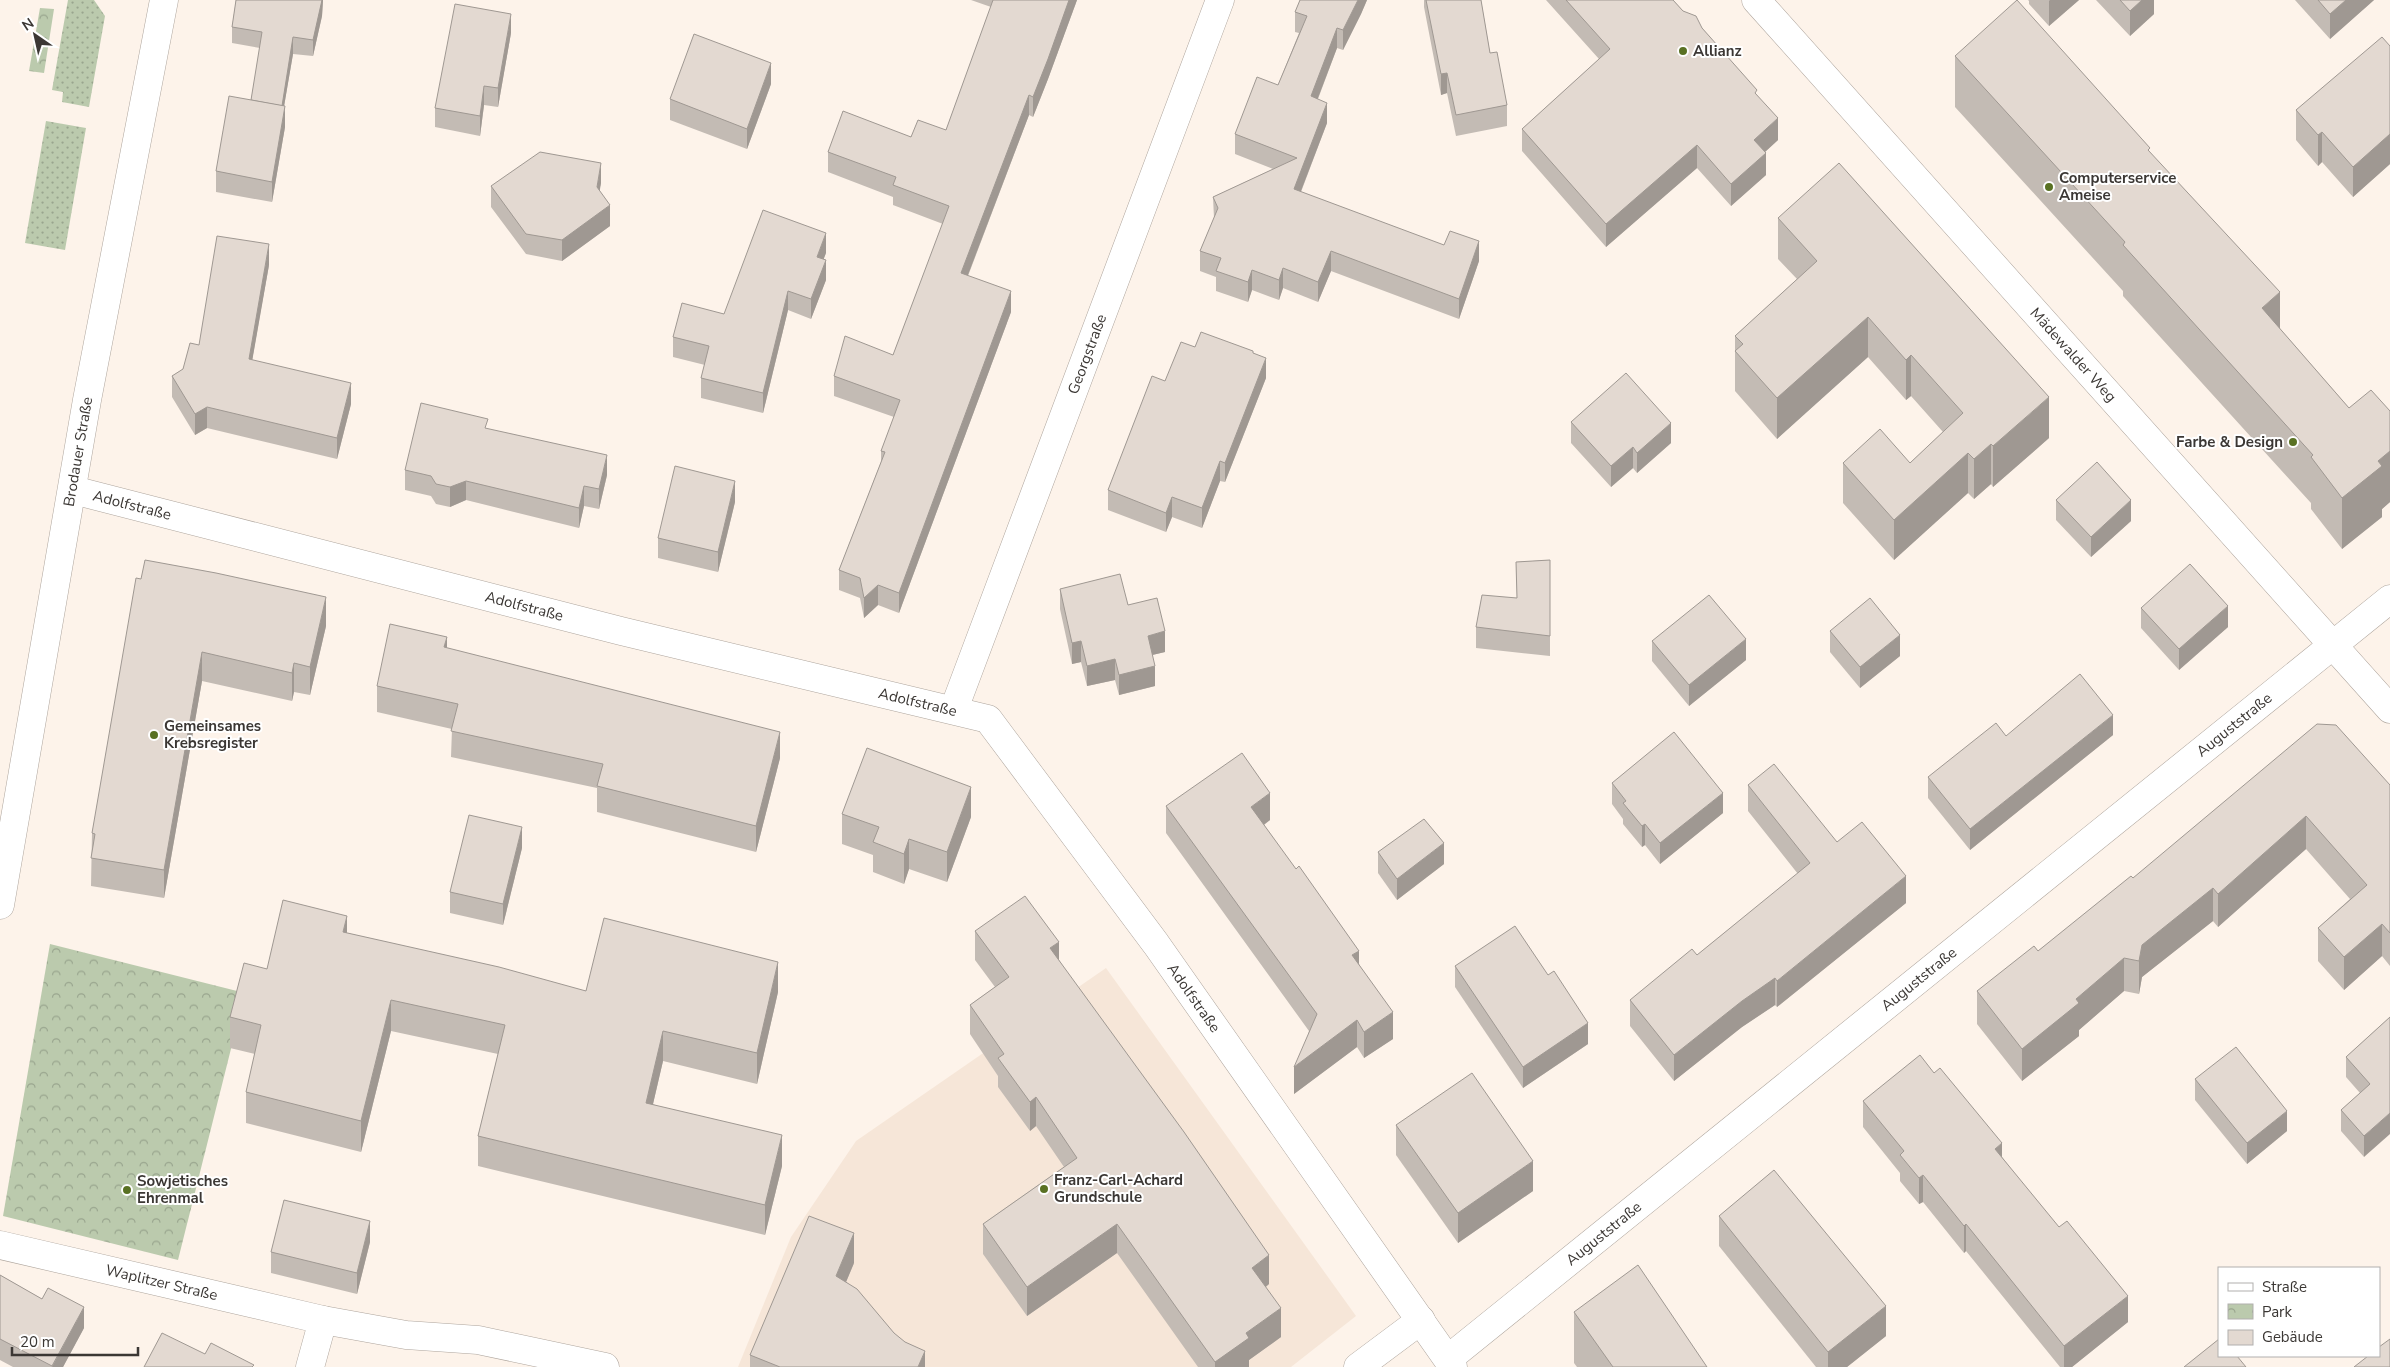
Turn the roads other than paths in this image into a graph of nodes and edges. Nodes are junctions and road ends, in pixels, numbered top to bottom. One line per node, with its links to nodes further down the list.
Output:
1 (164, 0): 4 (street, Brodauer Straße)
2 (1220, 0): 7 (street, Georgstraße)
3 (1756, 0): 6 (street, Mädewalder Weg)
4 (73, 490): 7 (street, Adolfstraße); 9 (street, Brodauer Straße)
5 (2390, 599): 6 (street, Auguststraße)
6 (2332, 645): 8 (street, Mädewalder Weg); 13 (street, Auguststraße)
7 (954, 709): 12 (street, Adolfstraße)
8 (2390, 709)
9 (0, 905)
10 (0, 1246): 11 (street, Waplitzer Straße)
11 (323, 1320): 14 (street); 15 (street, Waplitzer Straße)
12 (1421, 1320): 13 (street, Adolfstraße); 16 (street)
13 (1450, 1363)
14 (310, 1367)
15 (605, 1367)
16 (1358, 1367)

